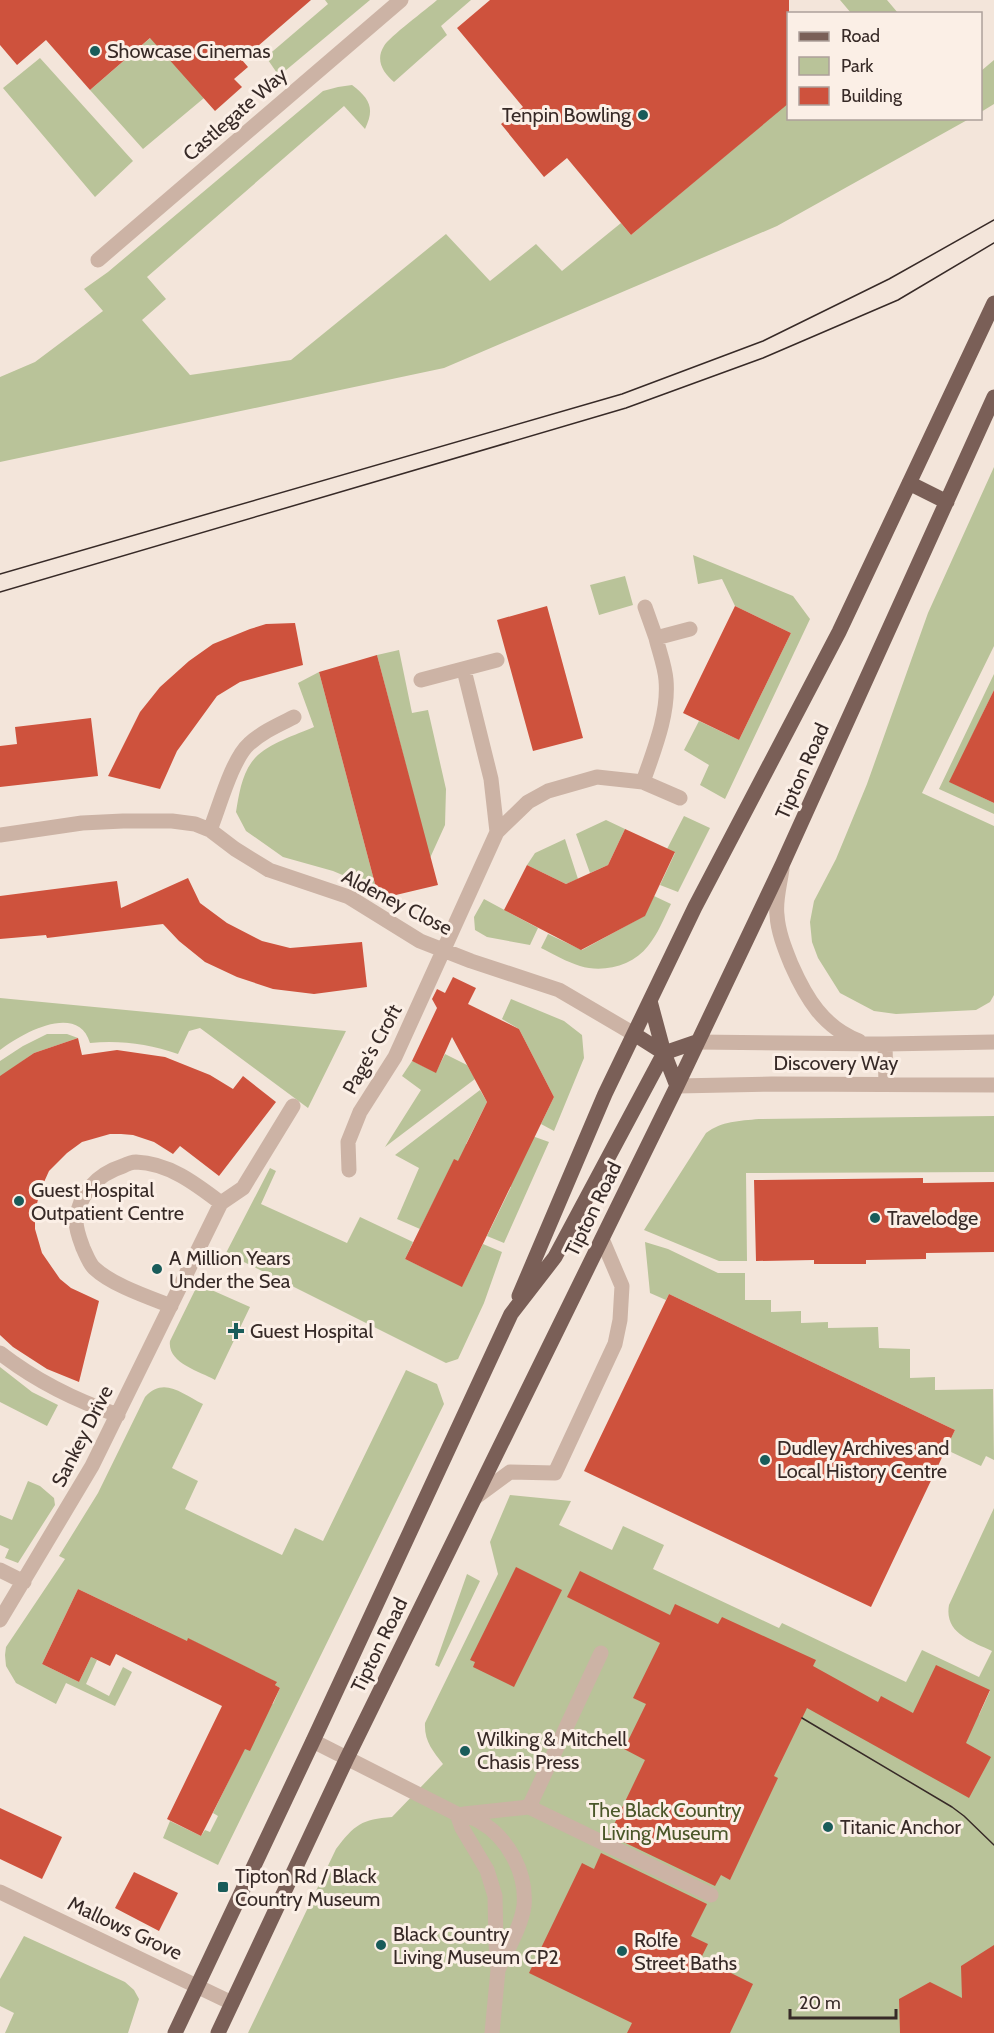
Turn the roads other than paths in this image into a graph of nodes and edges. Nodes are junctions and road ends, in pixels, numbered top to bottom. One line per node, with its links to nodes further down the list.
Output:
1 (401, 0): 2 (street, Castlegate Way)
2 (98, 260)
3 (994, 303): 5 (main road, Tipton Road)
4 (994, 398): 6 (main road, Tipton Road)
5 (909, 483): 6 (main road); 21 (main road, Tipton Road)
6 (947, 502): 19 (main road, Tipton Road)
7 (645, 607): 9 (street)
8 (690, 628): 9 (street)
9 (656, 638): 14 (street)
10 (497, 660): 11 (street)
11 (464, 670): 12 (street); 17 (street)
12 (421, 680)
13 (294, 717): 16 (street)
14 (643, 782): 15 (street); 17 (street)
15 (680, 798)
16 (210, 830): 18 (street, Aldeney Close); 20 (street, Aldeney Close)
17 (497, 832): 20 (street, Page's Croft)
18 (0, 835)
19 (783, 863): 23 (main road, Tipton Road); 25 (street)
20 (444, 950): 22 (street, Aldeney Close); 32 (street, Page's Croft)
21 (650, 1001): 22 (main road, Tipton Road); 27 (main road)
22 (634, 1034): 27 (main road); 36 (main road, Tipton Road)
23 (696, 1042): 25 (street, Discovery Way); 27 (main road); 30 (main road, Tipton Road)
24 (994, 1042): 26 (street, Discovery Way)
25 (868, 1044): 26 (street, Discovery Way)
26 (885, 1044): 28 (street)
27 (664, 1053): 30 (main road); 36 (main road)
28 (886, 1085): 29 (street, Discovery Way); 30 (street, Discovery Way)
29 (994, 1085)
30 (677, 1086): 34 (main road, Tipton Road)
31 (293, 1106): 33 (street)
32 (349, 1170)
33 (221, 1203): 35 (street); 35 (street)
34 (602, 1239): 39 (main road, Tipton Road); 39 (street)
35 (171, 1306): 38 (street, Sankey Drive)
36 (511, 1314): 44 (main road, Tipton Road)
37 (0, 1353): 38 (street)
38 (118, 1415): 41 (street, Sankey Drive)
39 (476, 1497): 45 (main road, Tipton Road)
40 (0, 1570): 41 (street)
41 (24, 1582): 42 (street, Sankey Drive)
42 (0, 1620)
43 (601, 1653): 46 (street)
44 (313, 1741): 45 (street); 51 (main road, Tipton Road)
45 (347, 1758): 47 (street); 52 (main road, Tipton Road)
46 (529, 1807): 47 (street); 49 (street)
47 (457, 1814): 50 (street); 50 (street)
48 (0, 1892): 51 (street, Mallows Grove)
49 (711, 1895)
50 (498, 1970): 55 (street)
51 (197, 1986): 52 (street, Mallows Grove); 53 (main road, Tipton Road)
52 (232, 2003): 54 (main road, Tipton Road)
53 (175, 2033)
54 (218, 2033)
55 (492, 2033)

